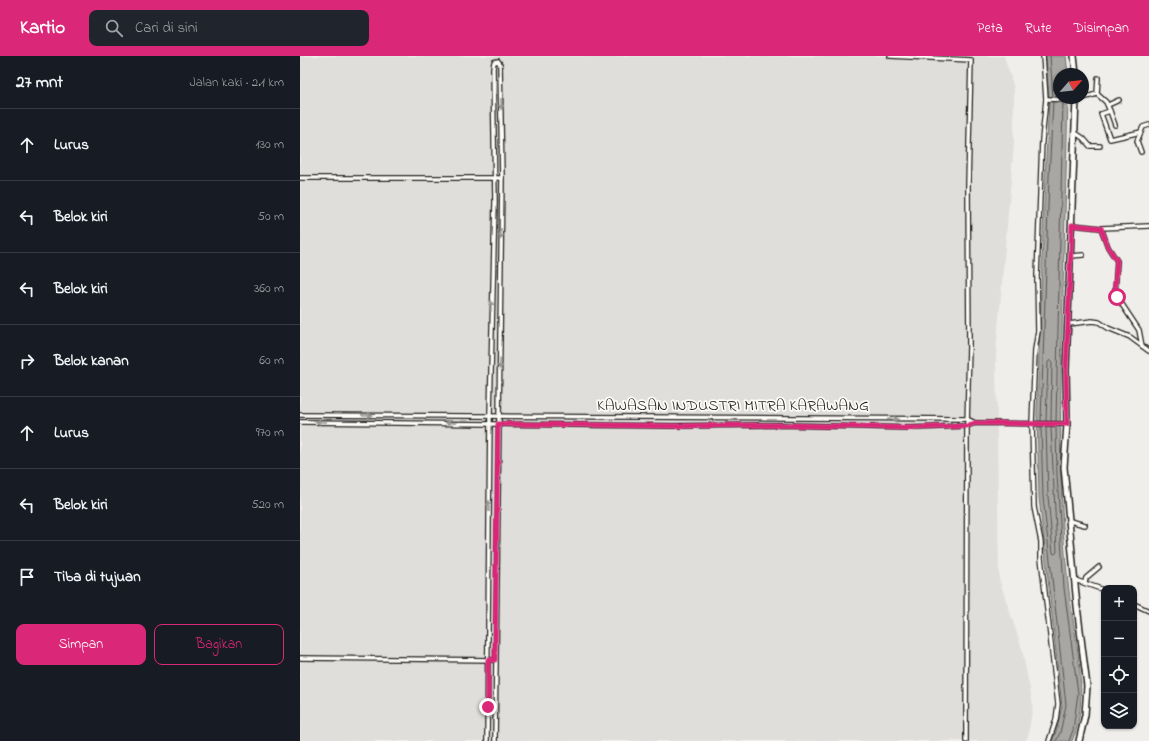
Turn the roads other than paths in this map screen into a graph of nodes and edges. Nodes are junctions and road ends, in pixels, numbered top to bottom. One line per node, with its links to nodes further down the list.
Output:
1 (890, 56): 36 (street)
2 (1043, 56): 8 (street)
3 (1074, 56): 4 (street)
4 (1075, 68)
5 (1098, 78): 6 (street)
6 (1097, 94): 7 (street); 12 (street)
7 (1089, 96)
8 (1047, 99): 9 (street); 41 (street)
9 (1053, 99)
10 (1119, 100): 12 (street)
11 (1074, 104): 16 (street)
12 (1108, 105): 13 (street)
13 (1110, 111): 14 (street); 17 (street)
14 (1115, 125)
15 (1149, 125): 17 (street)
16 (1074, 132): 18 (street); 25 (street)
17 (1142, 132): 19 (street)
18 (1100, 146)
19 (1140, 152)
20 (494, 154): 21 (street); 21 (street, one-way to 21); 23 (street)
21 (502, 154): 24 (street)
22 (300, 178): 23 (street)
23 (494, 178): 24 (street); 34 (street, one-way to 23)
24 (502, 178): 35 (street, one-way to 35)
25 (1072, 225): 27 (street); 29 (street)
26 (1149, 226): 27 (street)
27 (1101, 228): 31 (street)
28 (1083, 255): 29 (street)
29 (1071, 256): 30 (street)
30 (1069, 324): 31 (street); 42 (street)
31 (1142, 346): 32 (street)
32 (1149, 351)
33 (300, 415): 34 (street, KAWASAN INDUSTRI MITRA KARAWANG, one-way to 34)
34 (490, 415): 35 (street, KAWASAN INDUSTRI MITRA KARAWANG); 39 (street)
35 (498, 416): 36 (street, KAWASAN INDUSTRI MITRA KARAWANG, one-way to 36); 40 (street)
36 (967, 419): 38 (street, KAWASAN INDUSTRI MITRA KARAWANG); 43 (street)
37 (300, 422): 39 (street, KAWASAN INDUSTRI MITRA KARAWANG, one-way to 37)
38 (975, 423): 41 (street, KAWASAN INDUSTRI MITRA KARAWANG); 43 (street, KAWASAN INDUSTRI MITRA KARAWANG)
39 (490, 424): 40 (street, KAWASAN INDUSTRI MITRA KARAWANG); 53 (street, one-way to 39)
40 (498, 424): 43 (street, KAWASAN INDUSTRI MITRA KARAWANG); 54 (street)
41 (1033, 424): 42 (street, KAWASAN INDUSTRI MITRA KARAWANG); 58 (street)
42 (1067, 424): 44 (street)
43 (967, 426): 57 (street)
44 (1070, 520): 45 (street); 47 (street)
45 (1085, 525)
46 (1099, 568): 48 (street)
47 (1074, 580): 48 (street); 59 (street)
48 (1085, 582): 49 (street)
49 (1101, 589)
50 (1137, 605): 51 (street)
51 (1149, 610)
52 (300, 658): 53 (street)
53 (488, 660): 54 (street); 55 (street)
54 (495, 660): 56 (street)
55 (487, 741)
56 (495, 741)
57 (966, 741)
58 (1049, 741)
59 (1079, 741)

